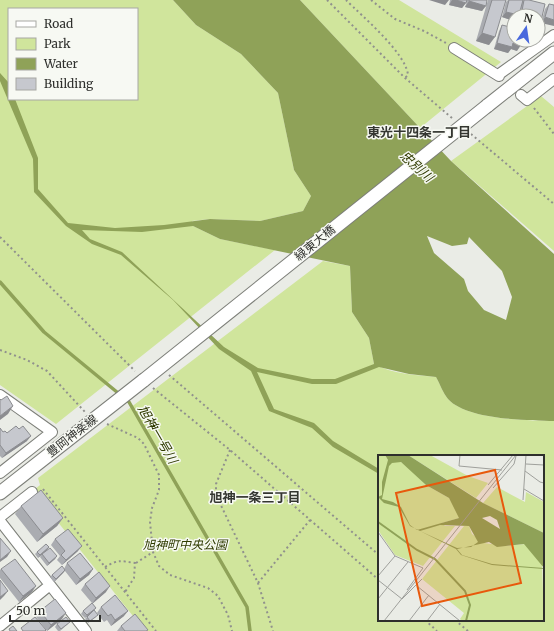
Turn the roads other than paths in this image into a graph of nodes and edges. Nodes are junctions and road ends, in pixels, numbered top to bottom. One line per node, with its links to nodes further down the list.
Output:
1 (554, 35): 2 (street)
2 (454, 48)
3 (554, 53): 6 (main road, 緑東大橋, bridge)
4 (554, 79): 5 (street)
5 (524, 98)
6 (144, 380): 10 (main road, 豊岡神楽線)
7 (0, 395): 8 (street)
8 (0, 473)
9 (32, 492): 11 (street)
10 (0, 493)
11 (0, 517)
12 (0, 521): 13 (street)
13 (50, 585): 14 (street); 15 (street)
14 (0, 626)
15 (86, 631)

